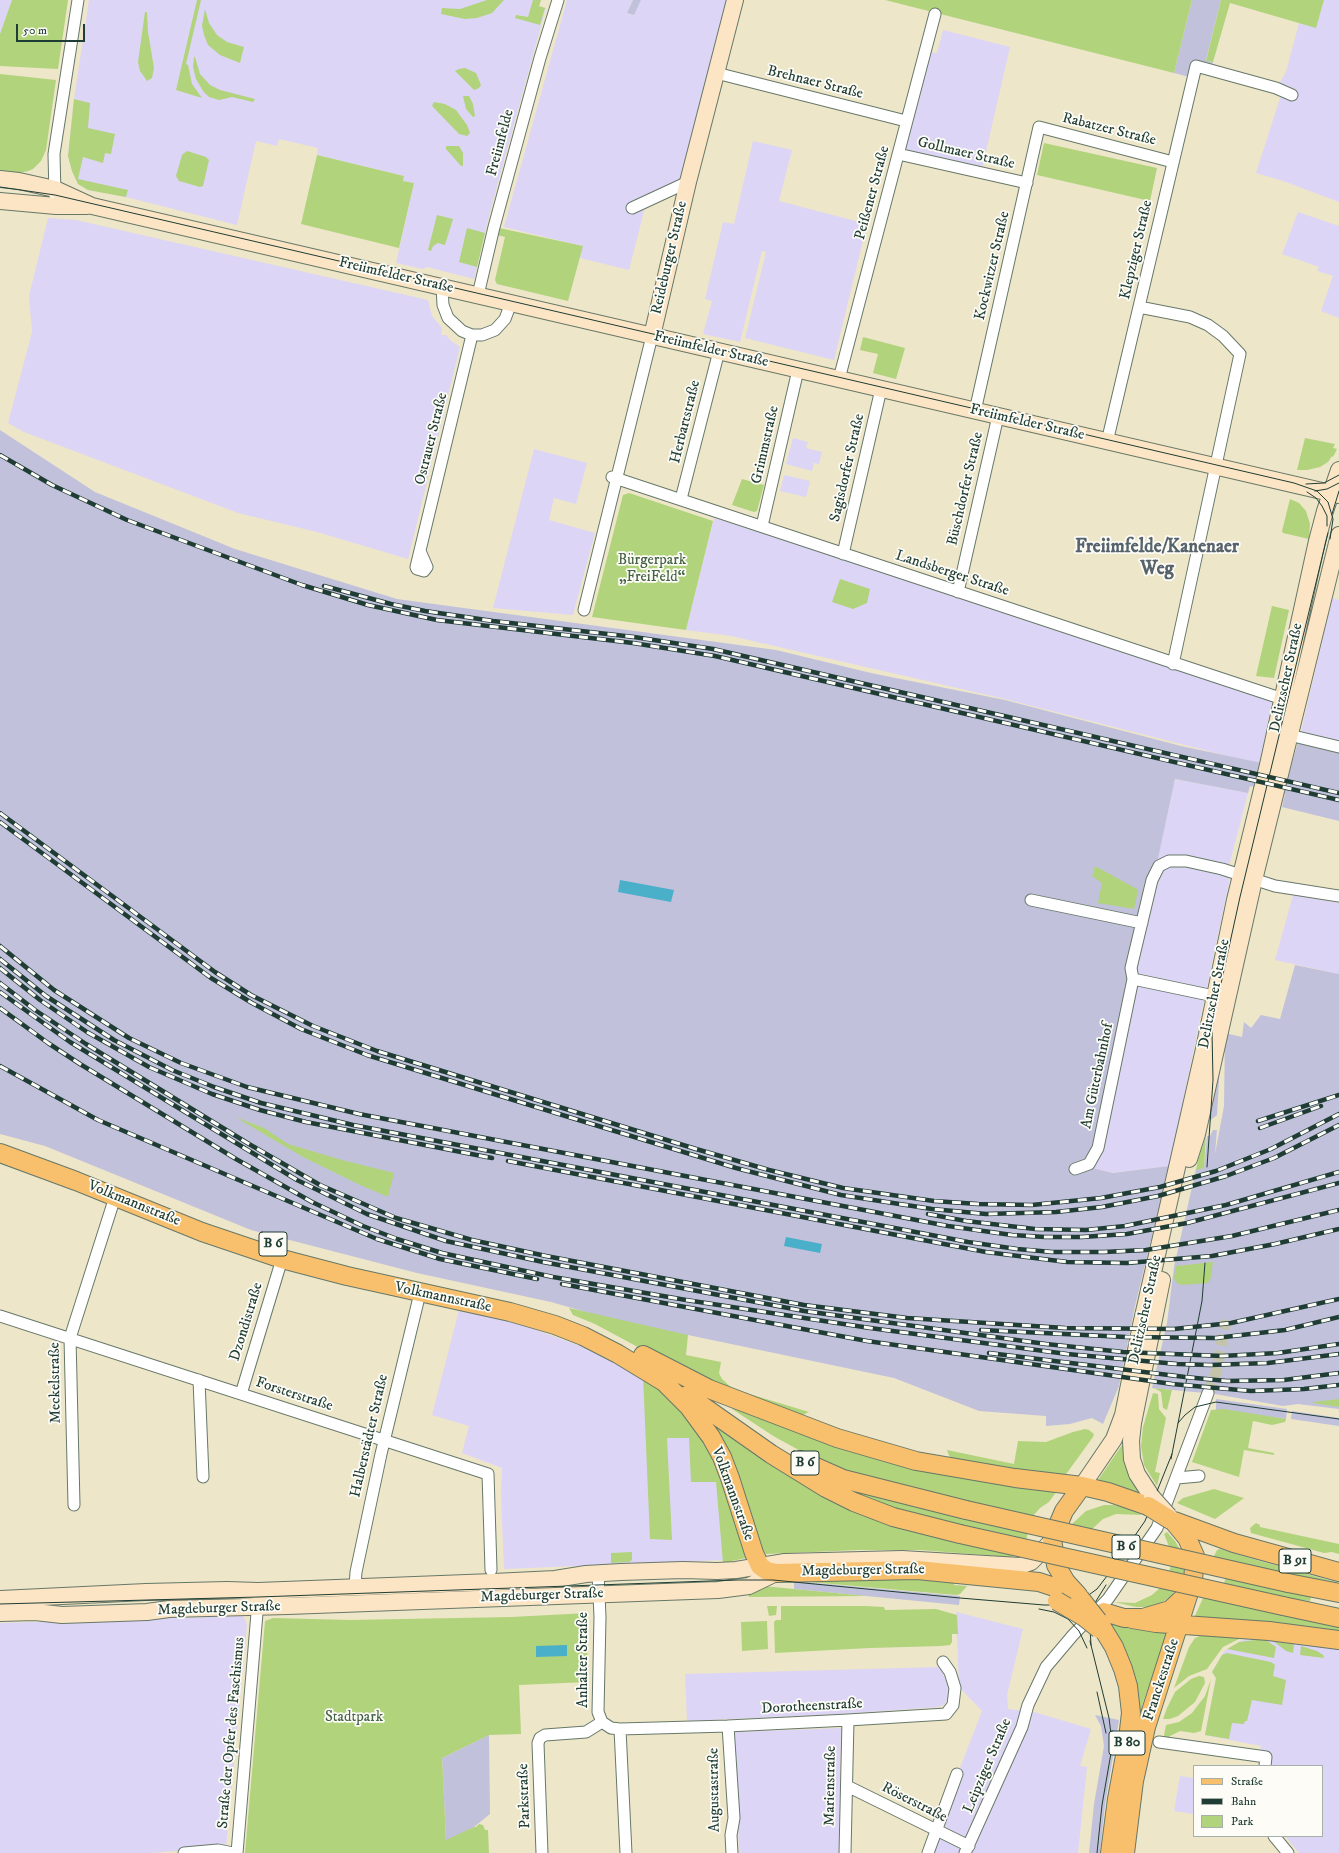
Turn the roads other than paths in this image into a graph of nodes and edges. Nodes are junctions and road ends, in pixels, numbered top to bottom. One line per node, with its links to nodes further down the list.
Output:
1 (78, 0): 14 (street)
2 (558, 0): 20 (street, Freiimfelde)
3 (734, 0): 5 (street, Reideburger Straße)
4 (935, 14): 7 (street, Peißener Straße)
5 (716, 73): 7 (street, Brehnaer Straße); 12 (street, Reideburger Straße)
6 (1292, 95): 10 (street, Klepziger Straße)
7 (906, 121): 9 (street, Peißener Straße)
8 (1038, 127): 10 (street, Rabatzer Straße); 13 (street, Kockwitzer Straße)
9 (898, 154): 13 (street, Gollmaer Straße); 27 (street, Peißener Straße)
10 (1173, 162): 22 (street, Klepziger Straße)
11 (0, 179): 14 (street, Freiimfelder Straße)
12 (688, 182): 18 (street); 24 (street, Reideburger Straße)
13 (1027, 183): 29 (street, Kockwitzer Straße)
14 (55, 189): 16 (street); 17 (street, Freiimfelder Straße)
15 (0, 201): 16 (street, Freiimfelder Straße)
16 (56, 206): 17 (street, Freiimfelder Straße)
17 (92, 206): 19 (street, Freiimfelder Straße)
18 (632, 208)
19 (442, 287): 20 (street, Freiimfelder Straße); 23 (street)
20 (478, 295): 21 (street, Freiimfelder Straße)
21 (511, 303): 23 (street); 24 (street, Freiimfelder Straße)
22 (1139, 307): 31 (street, Klepziger Straße); 32 (street)
23 (472, 335): 39 (street, Ostrauer Straße)
24 (652, 336): 25 (street, Freiimfelder Straße); 34 (street, Reideburger Straße)
25 (719, 351): 26 (street, Freiimfelder Straße); 36 (street, Herbartstraße)
26 (798, 370): 27 (street, Freiimfelder Straße); 37 (street, Grimmstraße)
27 (839, 379): 28 (street, Freiimfelder Straße)
28 (881, 389): 29 (street, Freiimfelder Straße); 40 (street, Sagisdorfer Straße)
29 (975, 411): 30 (street, Freiimfelder Straße)
30 (998, 416): 31 (street, Freiimfelder Straße); 41 (street, Büschdorfer Straße)
31 (1107, 442): 32 (street, Freiimfelder Straße)
32 (1216, 467): 35 (street, Freiimfelder Straße); 43 (street)
33 (1339, 470): 35 (street, Delitzscher Straße)
34 (615, 478): 36 (street, Landsberger Straße); 42 (street, Reideburger Straße)
35 (1335, 494): 44 (street, Delitzscher Straße)
36 (681, 499): 37 (street, Landsberger Straße)
37 (762, 526): 40 (street, Landsberger Straße)
38 (1339, 535): 45 (street, Delitzscher Straße)
39 (420, 551)
40 (843, 554): 41 (street, Landsberger Straße)
41 (958, 592): 43 (street, Landsberger Straße)
42 (584, 610)
43 (1173, 664): 44 (street, Landsberger Straße)
44 (1283, 699): 47 (street, Delitzscher Straße)
45 (1289, 735): 46 (street); 47 (street, Delitzscher Straße)
46 (1339, 747)
47 (1247, 877): 48 (street, Am Güterbahnhof); 50 (street, Am Güterbahnhof); 52 (street, Delitzscher Straße); 70 (street, Delitzscher Straße)
48 (1339, 896)
49 (1031, 900): 50 (street)
50 (1142, 923): 51 (street, Am Güterbahnhof)
51 (1133, 979): 52 (street); 55 (street, Am Güterbahnhof)
52 (1214, 996): 69 (street, Delitzscher Straße)
53 (0, 1140): 61 (main road, Volkmannstraße / B 6)
54 (0, 1153): 56 (main road, Volkmannstraße / B 6)
55 (1075, 1169)
56 (115, 1197): 57 (main road, Volkmannstraße / B 6); 60 (street, Meckelstraße)
57 (282, 1259): 58 (main road, Volkmannstraße / B 6); 64 (street, Dzondistraße)
58 (420, 1293): 61 (main road, Volkmannstraße / B 6); 65 (street, Halberstädter Straße)
59 (0, 1316): 60 (street, Forsterstraße)
60 (70, 1338): 62 (street, Forsterstraße); 71 (street, Meckelstraße)
61 (666, 1375): 69 (main road); 74 (main road, Volkmannstraße / B 6); 82 (main road, B 6, bridge); 88 (main road, bridge)
62 (199, 1380): 64 (street, Forsterstraße); 67 (street)
63 (1208, 1393): 68 (street, Leipziger Straße)
64 (241, 1394): 65 (street, Forsterstraße)
65 (384, 1440): 75 (street, Forsterstraße); 80 (street, Halberstädter Straße)
66 (1199, 1476): 68 (street)
67 (203, 1477)
68 (1177, 1478): 104 (street, Leipziger Straße)
69 (1082, 1486): 70 (main road, B 80); 73 (main road, B 80)
70 (1150, 1502): 72 (main road, B 80, bridge)
71 (74, 1504)
72 (1171, 1519): 76 (main road, B 91); 79 (main road, B 80)
73 (1052, 1539): 74 (street, Magdeburger Straße); 84 (main road, B 80)
74 (768, 1569): 77 (street, Magdeburger Straße); 78 (main road, Magdeburger Straße); 83 (street, Magdeburger Straße)
75 (491, 1570)
76 (1339, 1572)
77 (598, 1574): 80 (street, Magdeburger Straße); 83 (street, Anhalter Straße)
78 (1011, 1578): 84 (main road, Magdeburger Straße); 90 (main road, B 80, bridge)
79 (1194, 1580): 89 (main road, B 80); 91 (main road, Franckestraße / B 80)
80 (355, 1587): 81 (street, Magdeburger Straße)
81 (258, 1591): 85 (street, Magdeburger Straße); 86 (street, Straße der Opfer des Faschismus)
82 (1339, 1593)
83 (599, 1594): 86 (street, Magdeburger Straße); 95 (street, Anhalter Straße)
84 (1080, 1597): 90 (main road, Franckestraße / B 80, bridge)
85 (0, 1599)
86 (257, 1607): 87 (street, Magdeburger Straße); 107 (street, Straße der Opfer des Faschismus)
87 (0, 1613)
88 (1339, 1618)
89 (1132, 1619): 90 (main road); 91 (main road)
90 (1103, 1625): 113 (main road, Franckestraße / B 80)
91 (1180, 1625): 92 (main road); 114 (main road, Franckestraße / B 80)
92 (1339, 1640)
93 (943, 1662): 94 (street, Dorotheenstraße)
94 (848, 1720): 96 (street, Dorotheenstraße); 101 (street, Marienstraße)
95 (602, 1722): 97 (street, Anhalter Straße); 108 (street, Parkstraße)
96 (728, 1726): 97 (street, Dorotheenstraße); 110 (street, Augustastraße)
97 (620, 1729): 109 (street)
98 (1159, 1742): 99 (street)
99 (1265, 1765)
100 (957, 1774): 102 (street)
101 (847, 1786): 102 (street, Röserstraße); 111 (street, Marienstraße)
102 (936, 1830): 104 (street, Röserstraße); 112 (street)
103 (1275, 1837): 115 (street)
104 (971, 1845)
105 (184, 1853): 106 (street)
106 (233, 1853)
107 (237, 1853)
108 (542, 1853)
109 (626, 1853)
110 (732, 1853)
111 (845, 1853)
112 (928, 1853)
113 (1110, 1853)
114 (1125, 1853)
115 (1288, 1853)

